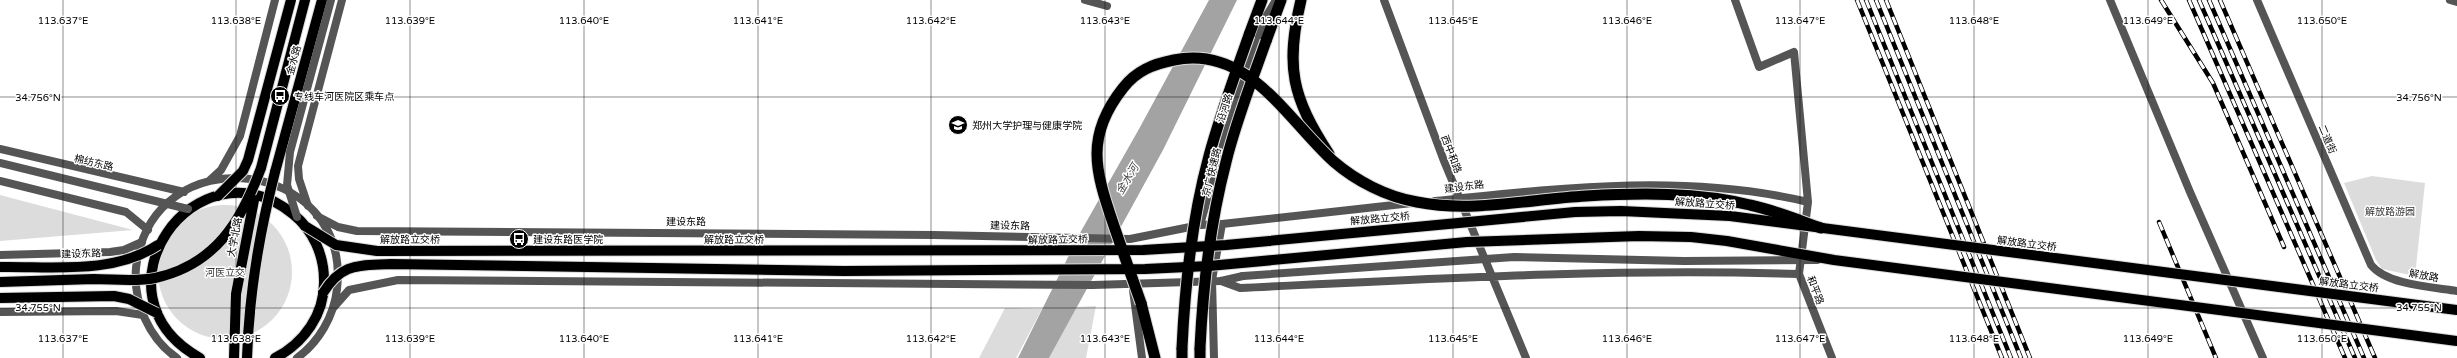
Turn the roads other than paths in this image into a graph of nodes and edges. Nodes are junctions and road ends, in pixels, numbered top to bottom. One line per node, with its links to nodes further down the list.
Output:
1 (275, 0): 24 (street)
2 (291, 0): 26 (main road, bridge)
3 (306, 0): 22 (main road, 金水路)
4 (322, 0): 63 (main road, 金水路, bridge)
5 (331, 0): 32 (street, bridge)
6 (342, 0): 29 (street)
7 (1085, 0): 18 (street)
8 (1262, 0): 68 (highway, 京广快速路, bridge)
9 (1276, 0): 34 (street, 沿河路)
10 (1281, 0): 69 (highway, 京广快速路, bridge)
11 (1301, 0): 20 (highway)
12 (1384, 0): 27 (street, 西中和路)
13 (1735, 0): 28 (street, 和平路)
14 (2110, 0): 73 (street)
15 (2257, 0): 46 (street, 二道街)
16 (2450, 0): 17 (street)
17 (2457, 2)
18 (1108, 6)
19 (0, 150): 25 (street, 棉纺东路)
20 (1334, 161): 36 (highway, bridge); 67 (highway, bridge)
21 (0, 162): 30 (street, bridge)
22 (261, 168): 49 (main road, bridge); 62 (main road, 大学北路, bridge)
23 (0, 181): 37 (street)
24 (209, 181): 25 (street); 29 (street)
25 (184, 192): 37 (street)
26 (218, 196): 30 (main road); 32 (main road, bridge)
27 (1459, 198): 28 (street, 建设东路); 33 (street, 建设东路); 45 (street, 西中和路)
28 (1808, 202): 44 (street, 和平路)
29 (308, 206): 31 (street)
30 (188, 209): 40 (main road)
31 (317, 216): 38 (street, 建设东路); 54 (street)
32 (297, 217): 35 (main road)
33 (1222, 224): 34 (street, 建设东路); 47 (street)
34 (1200, 225): 38 (street, 建设东路)
35 (305, 226): 36 (main road, 解放路立交桥, bridge); 52 (main road, bridge)
36 (1821, 228): 55 (main road, 解放路立交桥, bridge)
37 (148, 230): 39 (street)
38 (1127, 239): 50 (street)
39 (142, 242): 41 (street); 58 (street)
40 (158, 245): 43 (main road, 建设东路, bridge); 57 (main road, bridge)
41 (0, 255)
42 (1834, 260): 48 (street, bridge); 52 (main road, bridge); 59 (main road, bridge)
43 (0, 266)
44 (1799, 274): 45 (street); 72 (street, 和平路)
45 (1491, 276): 48 (street); 71 (street, 西中和路)
46 (2388, 279): 51 (street, 解放路)
47 (1212, 280): 48 (street); 50 (street); 70 (street)
48 (1221, 281)
49 (0, 282)
50 (1132, 284): 54 (street); 66 (street)
51 (2457, 291)
52 (324, 293): 64 (main road)
53 (0, 298): 57 (main road, bridge)
54 (333, 308): 65 (street)
55 (2457, 310)
56 (0, 312): 58 (street)
57 (157, 313): 61 (main road)
58 (143, 315): 60 (street)
59 (2457, 341)
60 (177, 358)
61 (200, 358)
62 (234, 358)
63 (247, 358)
64 (275, 358)
65 (297, 358)
66 (1142, 358)
67 (1155, 358)
68 (1182, 358)
69 (1200, 358)
70 (1214, 358)
71 (1526, 358)
72 (1832, 358)
73 (2264, 358)

